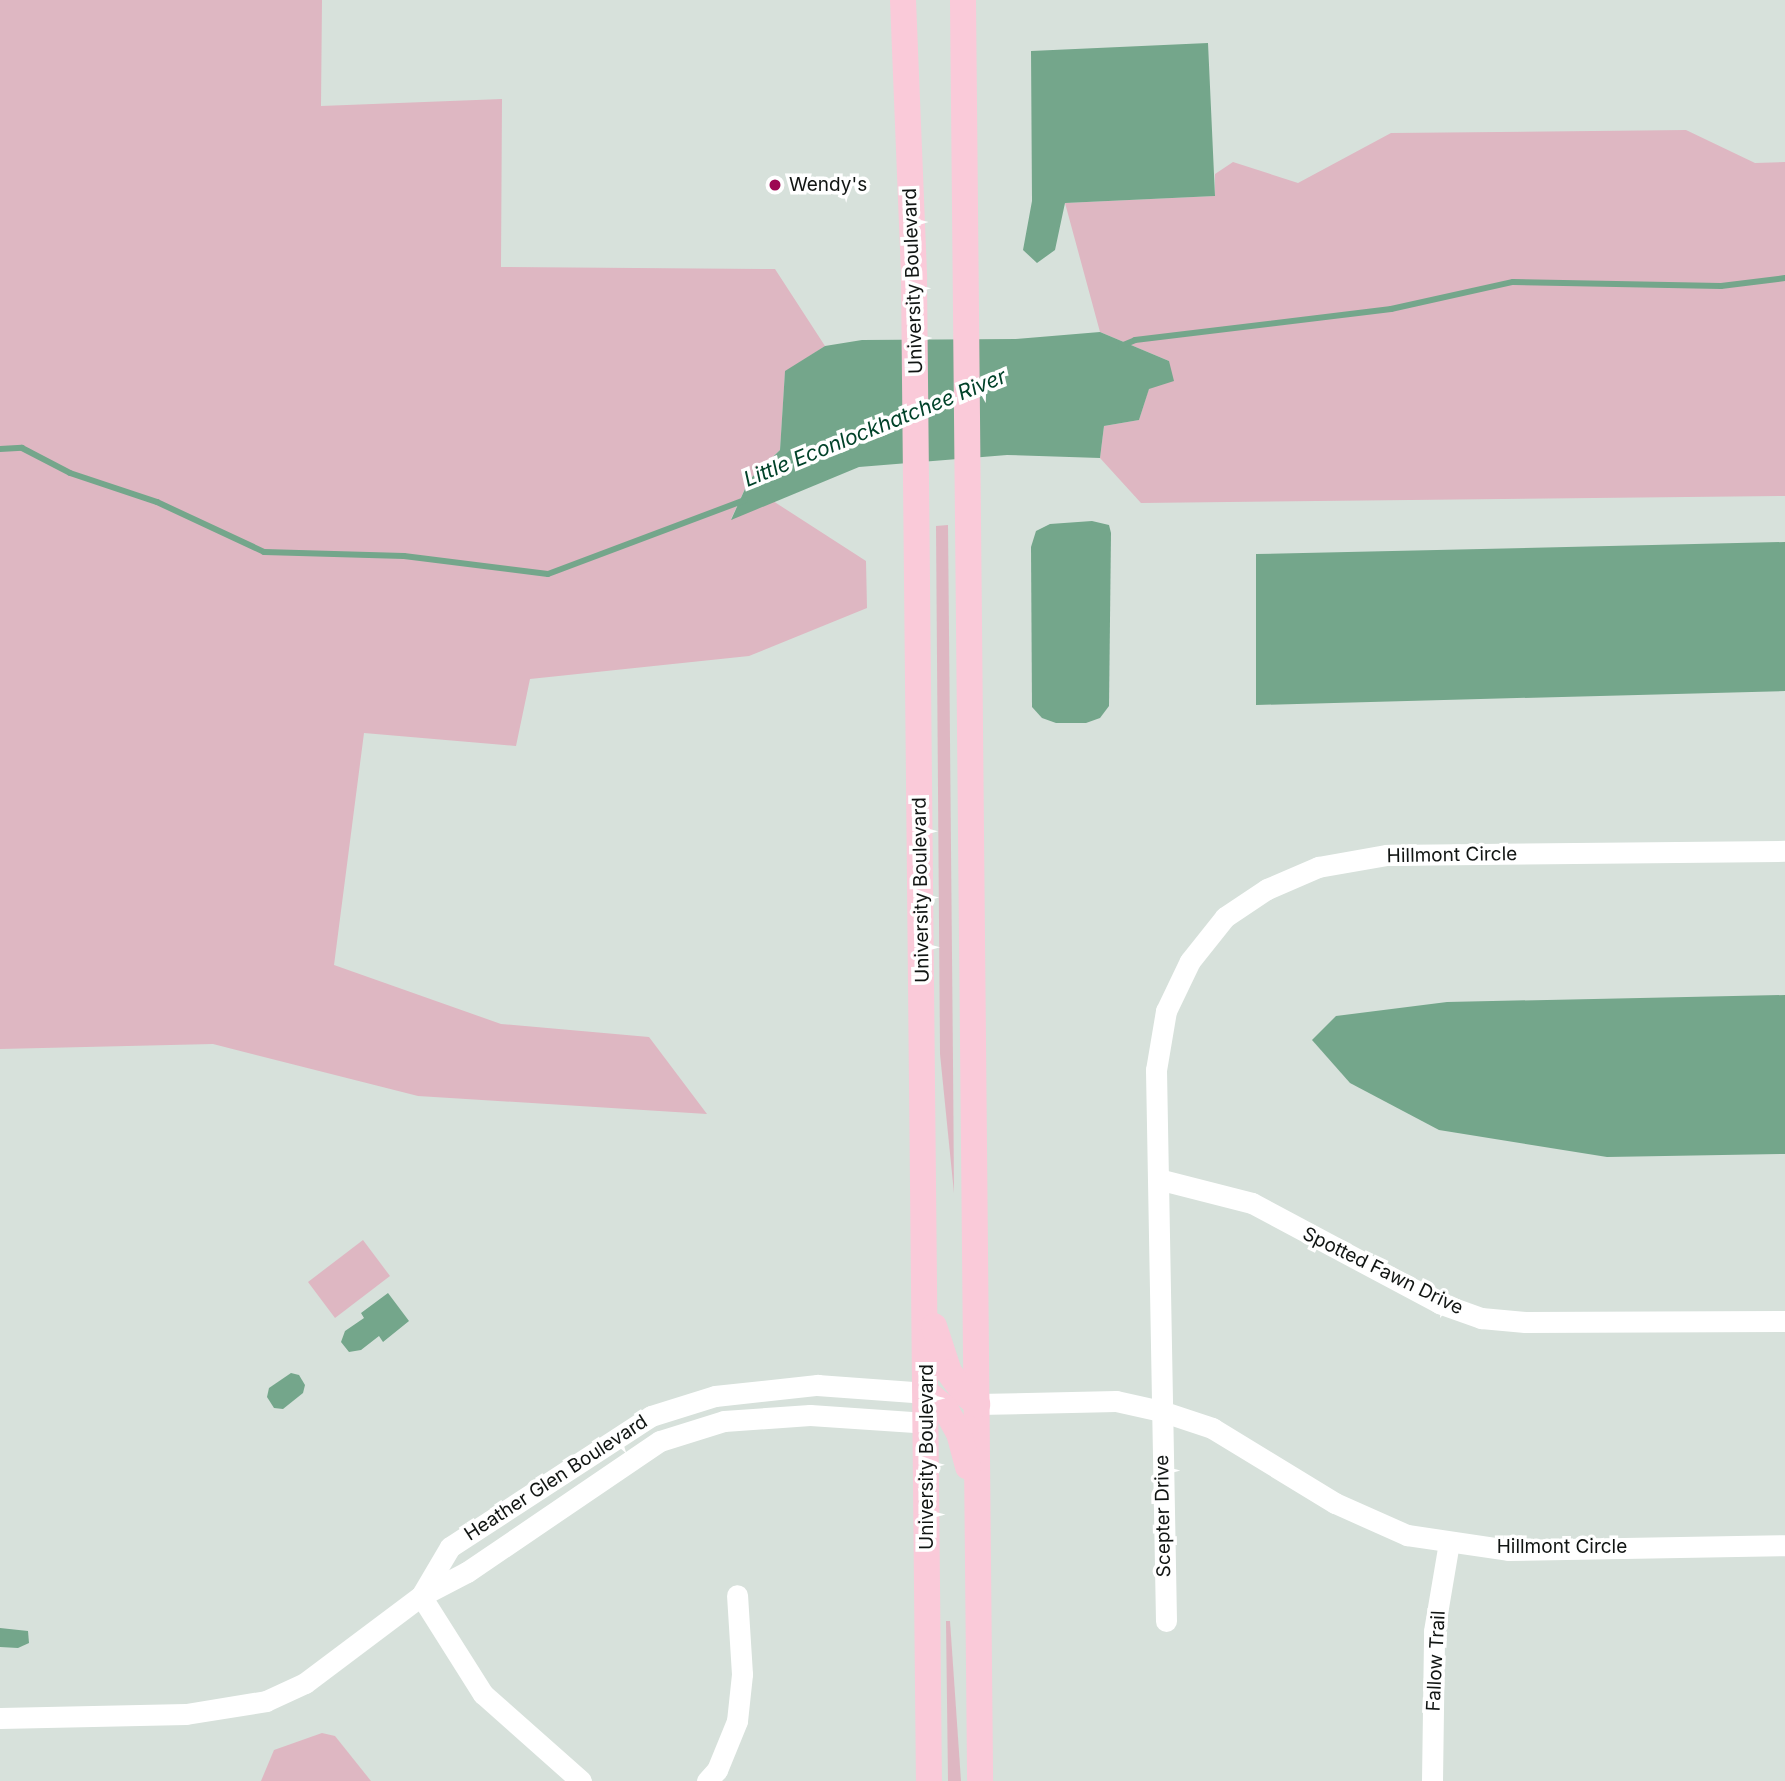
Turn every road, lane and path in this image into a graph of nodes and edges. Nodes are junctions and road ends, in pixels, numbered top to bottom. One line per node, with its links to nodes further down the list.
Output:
1 (904, 0): 5 (main road, University Boulevard)
2 (962, 0): 8 (main road)
3 (1785, 851): 4 (street, Hillmont Circle)
4 (1158, 1179): 6 (street, Spotted Fawn Drive); 9 (street, Hillmont Circle)
5 (926, 1301): 7 (main road, University Boulevard); 8 (main road)
6 (1785, 1321)
7 (927, 1393): 10 (main road, University Boulevard); 11 (main road); 15 (street, Heather Glen Boulevard)
8 (977, 1404): 9 (street, Hillmont Circle); 11 (main road)
9 (1161, 1411): 12 (street, Hillmont Circle); 16 (street, Scepter Drive)
10 (926, 1423): 15 (street, Heather Glen Boulevard); 20 (main road, University Boulevard)
11 (979, 1510): 21 (main road)
12 (1449, 1542): 13 (street, Hillmont Circle); 22 (street, Fallow Trail)
13 (1785, 1545)
14 (737, 1595): 19 (street)
15 (421, 1596): 17 (street, Heather Glen Boulevard); 18 (street)
16 (1166, 1621)
17 (0, 1718)
18 (581, 1781)
19 (707, 1781)
20 (929, 1781)
21 (980, 1781)
22 (1432, 1781)

